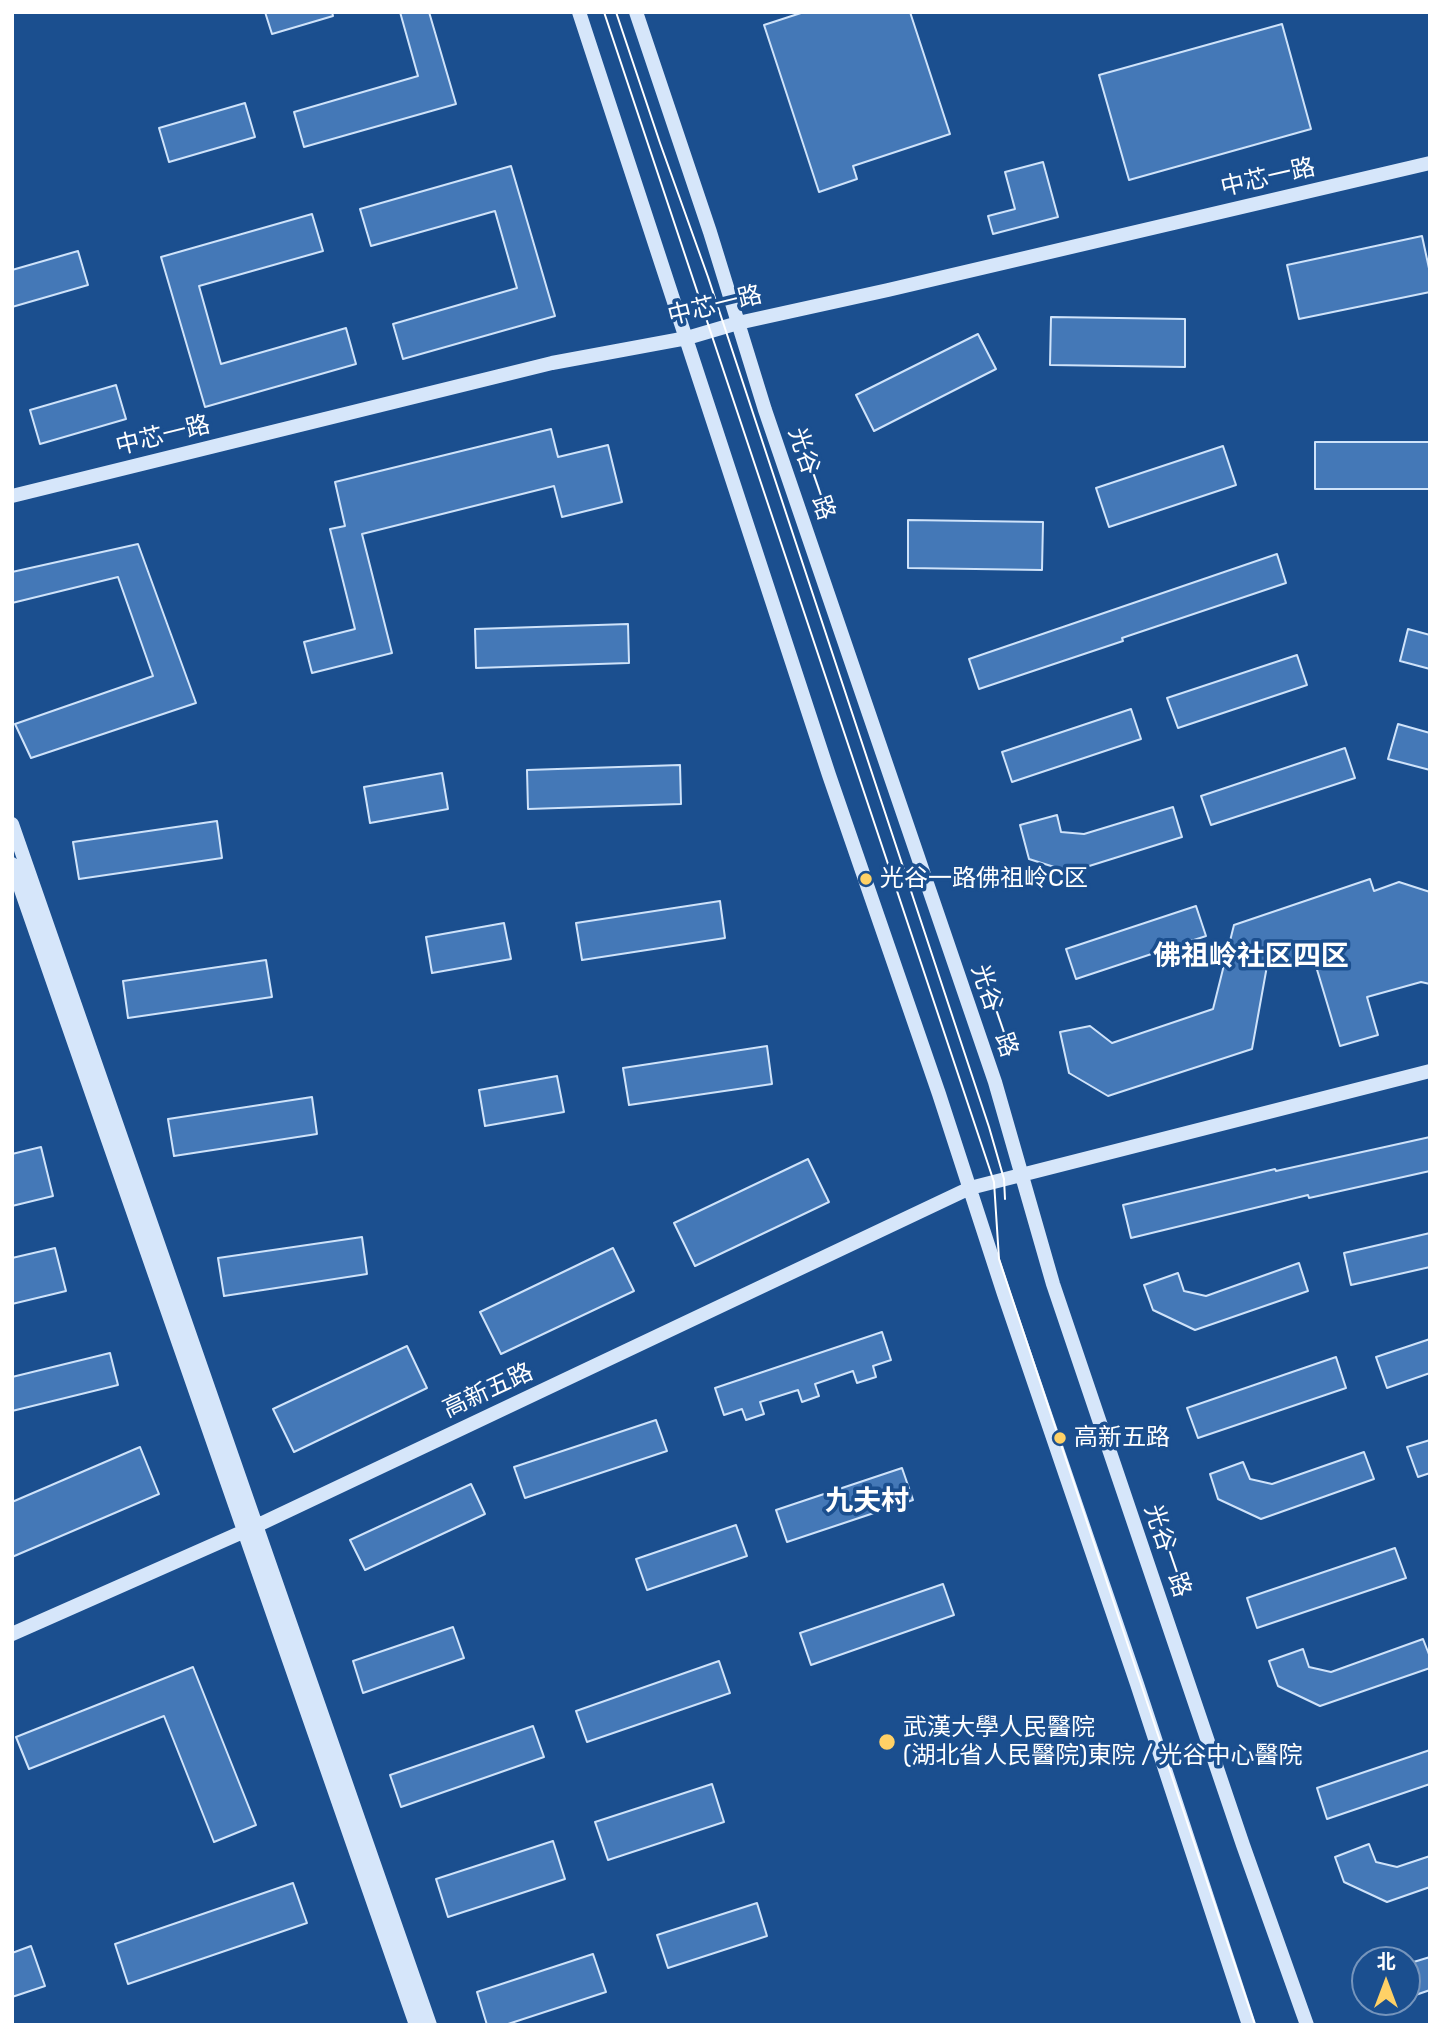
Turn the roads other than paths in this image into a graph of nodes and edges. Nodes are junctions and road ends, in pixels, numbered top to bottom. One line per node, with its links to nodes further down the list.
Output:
1 (579, 12): 5 (main road)
2 (636, 12): 4 (main road, 光谷一路)
3 (1430, 163): 4 (main road, 中芯一路)
4 (738, 323): 5 (main road, 中芯一路); 10 (main road, 光谷一路)
5 (687, 338): 6 (main road, 中芯一路); 11 (main road)
6 (12, 496)
7 (12, 824): 12 (main road)
8 (12, 864): 12 (main road)
9 (1430, 1071): 10 (main road, 高新五路)
10 (1021, 1174): 11 (main road, 高新五路); 17 (main road, 光谷一路)
11 (970, 1188): 12 (main road, 高新五路); 16 (main road)
12 (250, 1529): 13 (main road, 高新五路); 14 (main road); 15 (main road)
13 (12, 1634)
14 (416, 2025)
15 (430, 2025)
16 (1249, 2025)
17 (1307, 2025)

